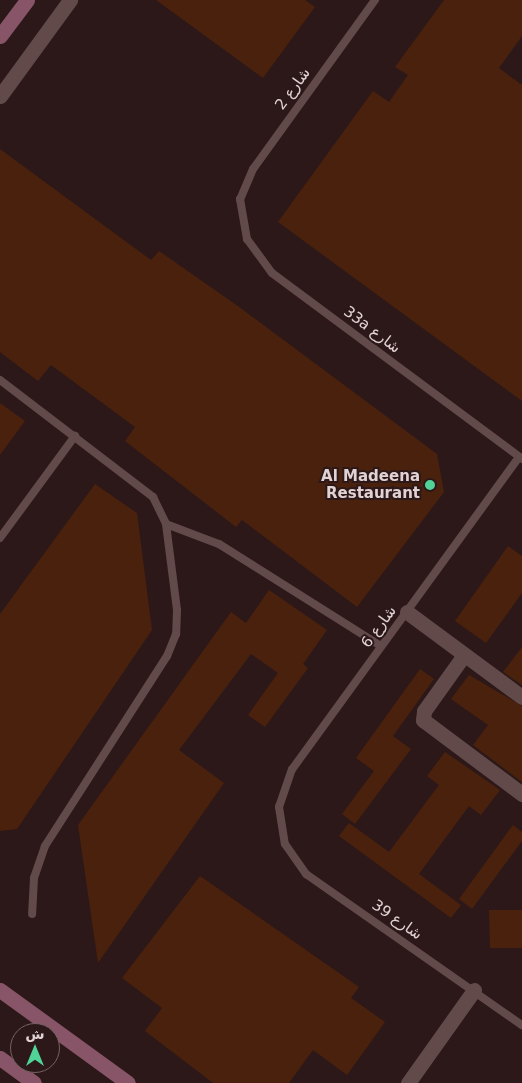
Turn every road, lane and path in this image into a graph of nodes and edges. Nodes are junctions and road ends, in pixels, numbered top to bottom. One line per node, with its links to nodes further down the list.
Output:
1 (27, 0): 4 (main road)
2 (70, 0): 5 (street)
3 (375, 0): 6 (lane, شارع 2)
4 (0, 36)
5 (0, 96)
6 (240, 199): 9 (lane, 33a شارع)
7 (0, 380): 8 (lane)
8 (75, 436): 10 (lane); 11 (lane)
9 (521, 458): 12 (lane, شارع 6)
10 (166, 524): 13 (lane); 18 (lane)
11 (0, 538)
12 (407, 612): 13 (lane, شارع 6); 14 (street)
13 (381, 646): 17 (lane, شارع 6)
14 (464, 655): 15 (street); 16 (street)
15 (522, 697)
16 (522, 794)
17 (279, 820): 20 (lane, شارع 39)
18 (32, 914)
19 (0, 990): 24 (main road)
20 (474, 990): 21 (lane, شارع 39); 25 (street)
21 (522, 1025)
22 (0, 1058): 23 (main road)
23 (34, 1083)
24 (128, 1083)
25 (408, 1083)

